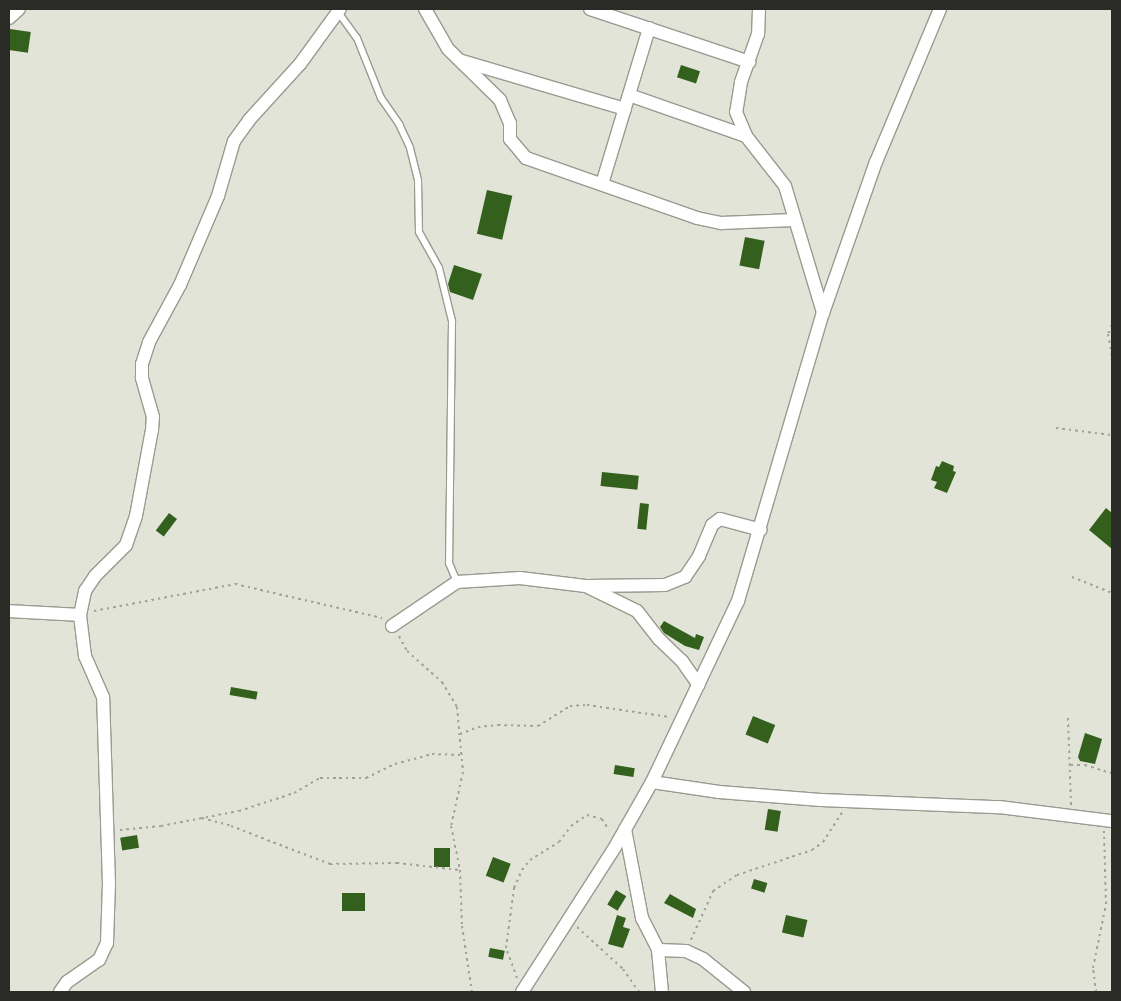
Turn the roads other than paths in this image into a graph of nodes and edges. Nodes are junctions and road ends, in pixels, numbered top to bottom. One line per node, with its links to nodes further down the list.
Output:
1 (18, 9): 7 (street)
2 (425, 9): 9 (street)
3 (590, 9): 8 (street)
4 (759, 9): 10 (street)
5 (940, 9): 16 (street)
6 (339, 10): 18 (lane); 21 (street)
7 (9, 18)
8 (649, 28): 10 (street); 11 (street)
9 (460, 60): 12 (street); 14 (street)
10 (749, 62): 13 (street)
11 (629, 95): 12 (street); 13 (street)
12 (625, 109): 14 (street)
13 (746, 136): 15 (street)
14 (602, 184): 15 (street)
15 (794, 220): 16 (street)
16 (823, 314): 17 (street)
17 (762, 530): 19 (street); 23 (street)
18 (457, 582): 19 (street); 22 (street)
19 (586, 586): 23 (street)
20 (9, 611): 21 (street)
21 (80, 615): 29 (street)
22 (392, 626)
23 (699, 685): 24 (street)
24 (652, 782): 25 (street); 26 (street)
25 (1112, 821)
26 (625, 829): 27 (street); 28 (street)
27 (658, 950): 30 (street); 31 (street)
28 (522, 991)
29 (60, 992)
30 (662, 992)
31 (744, 992)

